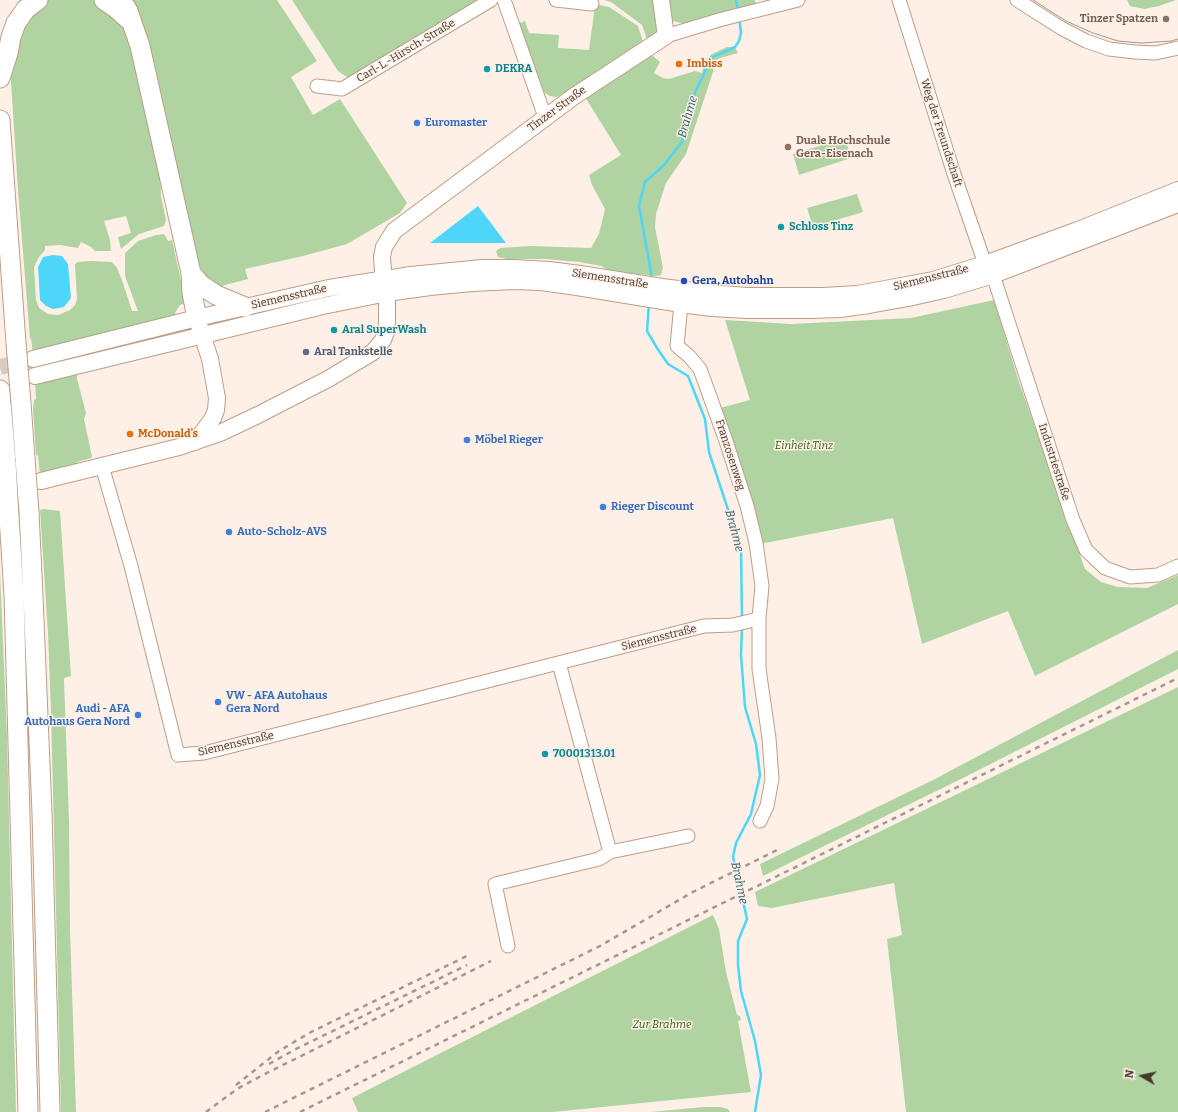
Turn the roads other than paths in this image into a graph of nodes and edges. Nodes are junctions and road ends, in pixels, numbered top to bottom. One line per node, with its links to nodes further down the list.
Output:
1 (38, 0): 15 (highway)
2 (104, 0): 12 (highway)
3 (121, 0): 12 (highway)
4 (491, 0): 16 (street, Carl-L.-Hirsch-Straße)
5 (504, 0): 17 (street)
6 (556, 0): 11 (street)
7 (661, 0): 13 (main road)
8 (798, 0): 13 (street, Tinzer Straße)
9 (899, 0): 22 (street, Weg der Freundschaft)
10 (1017, 0): 14 (street)
11 (592, 4)
12 (131, 21): 23 (highway)
13 (666, 36): 17 (main road, Tinzer Straße)
14 (1178, 48)
15 (0, 78)
16 (318, 86)
17 (545, 117): 21 (main road, Tinzer Straße)
18 (0, 120): 45 (highway, bridge)
19 (1178, 190): 22 (main road, Siemensstraße)
20 (1178, 204): 22 (main road, Siemensstraße)
21 (382, 257): 24 (main road); 25 (main road, Tinzer Straße)
22 (989, 270): 26 (main road, Siemensstraße); 37 (street, Industriestraße)
23 (196, 278): 27 (highway); 28 (highway)
24 (365, 282): 25 (main road, Siemensstraße); 27 (main road, Siemensstraße)
25 (386, 286): 26 (main road, Siemensstraße); 28 (main road, Siemensstraße); 33 (main road)
26 (682, 297): 38 (street, Franzosenweg)
27 (245, 307): 28 (main road, Siemensstraße)
28 (202, 323): 29 (main road, Siemensstraße); 30 (main road, Siemensstraße); 32 (main road)
29 (33, 359)
30 (35, 376)
31 (1, 398): 44 (highway, bridge)
32 (213, 418): 33 (main road); 34 (main road)
33 (240, 423): 34 (main road)
34 (195, 442): 35 (main road)
35 (102, 466): 36 (main road); 39 (street, Siemensstraße)
36 (41, 481)
37 (1178, 566)
38 (756, 619): 39 (street, Siemensstraße); 40 (street, Franzosenweg)
39 (559, 663): 42 (street)
40 (760, 821)
41 (688, 836): 42 (street)
42 (610, 852): 43 (street)
43 (508, 946)
44 (28, 1112)
45 (50, 1112)

